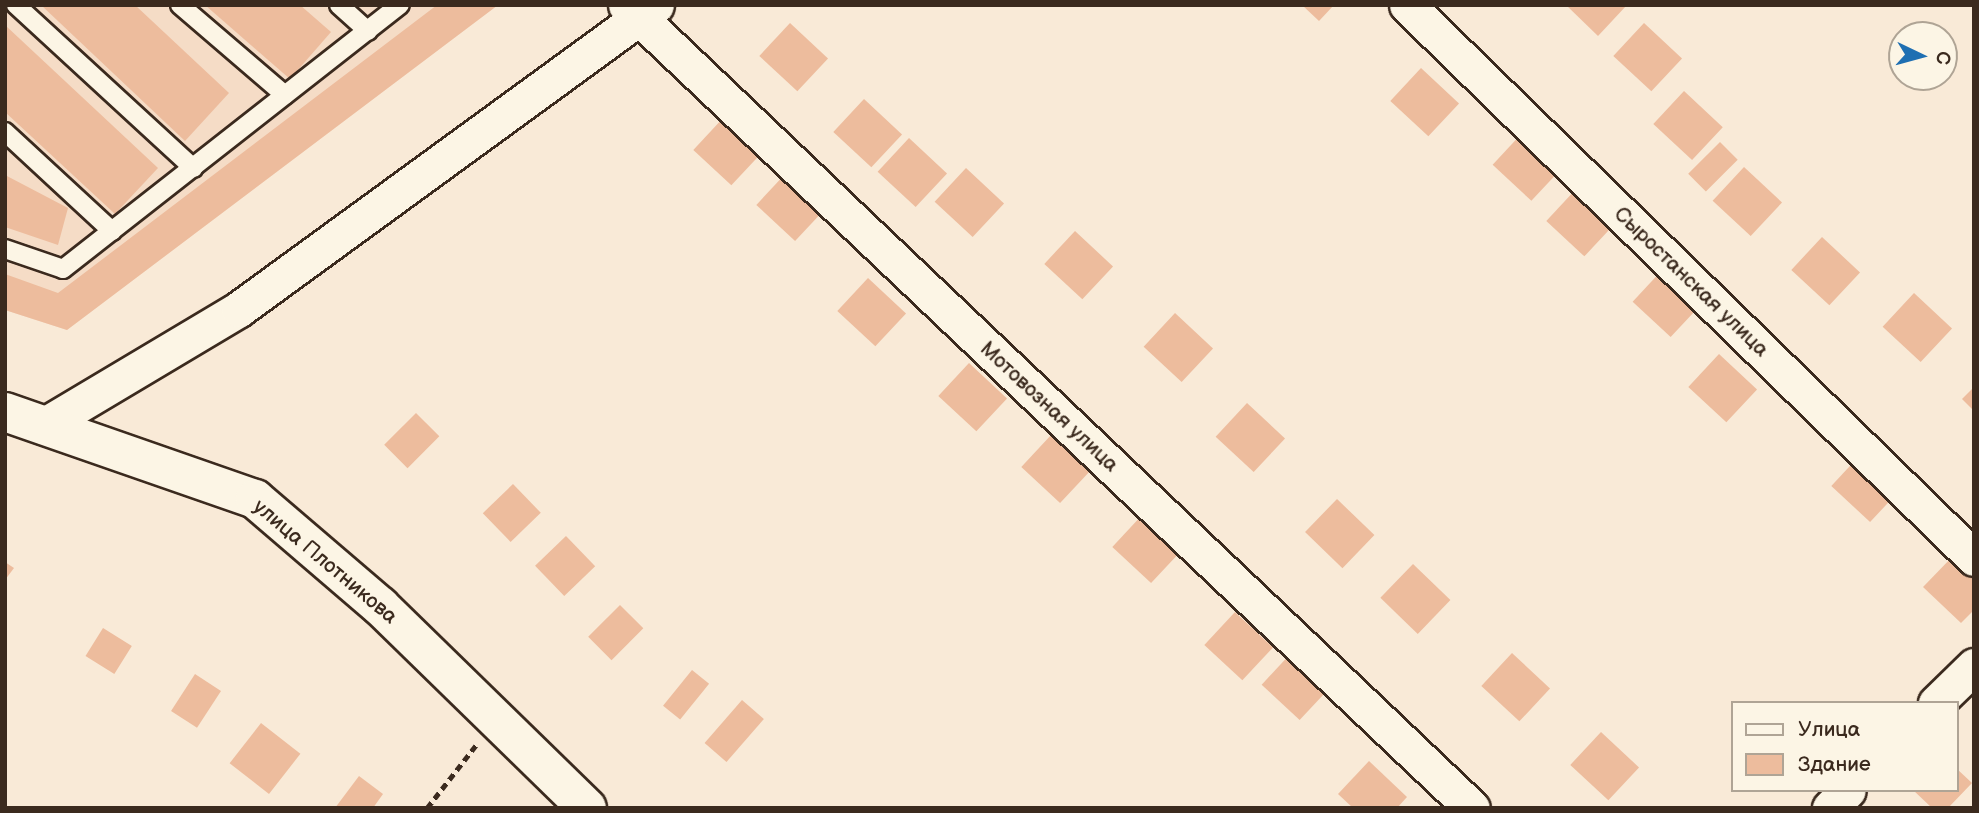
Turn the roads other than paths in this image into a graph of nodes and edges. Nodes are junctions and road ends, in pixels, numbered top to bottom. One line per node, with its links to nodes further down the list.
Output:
1 (16, 5): 12 (lane)
2 (180, 5): 8 (lane)
3 (339, 5): 7 (lane)
4 (400, 5): 7 (lane)
5 (1407, 5): 17 (street, Сыростанская улица)
6 (641, 10): 16 (street); 22 (street, Мотовозная улица)
7 (368, 31): 8 (lane)
8 (285, 95): 12 (lane)
9 (5, 132): 11 (lane)
10 (5, 143): 11 (lane)
11 (24, 150): 13 (lane)
12 (193, 168): 13 (lane)
13 (112, 230): 14 (lane)
14 (5, 249)
15 (5, 412): 16 (street, улица Плотникова)
16 (43, 426): 21 (street, улица Плотникова)
17 (1974, 558)
18 (1974, 666): 19 (street)
19 (1938, 701)
20 (1846, 792): 23 (street)
21 (587, 808)
22 (1472, 808)
23 (1830, 808)

